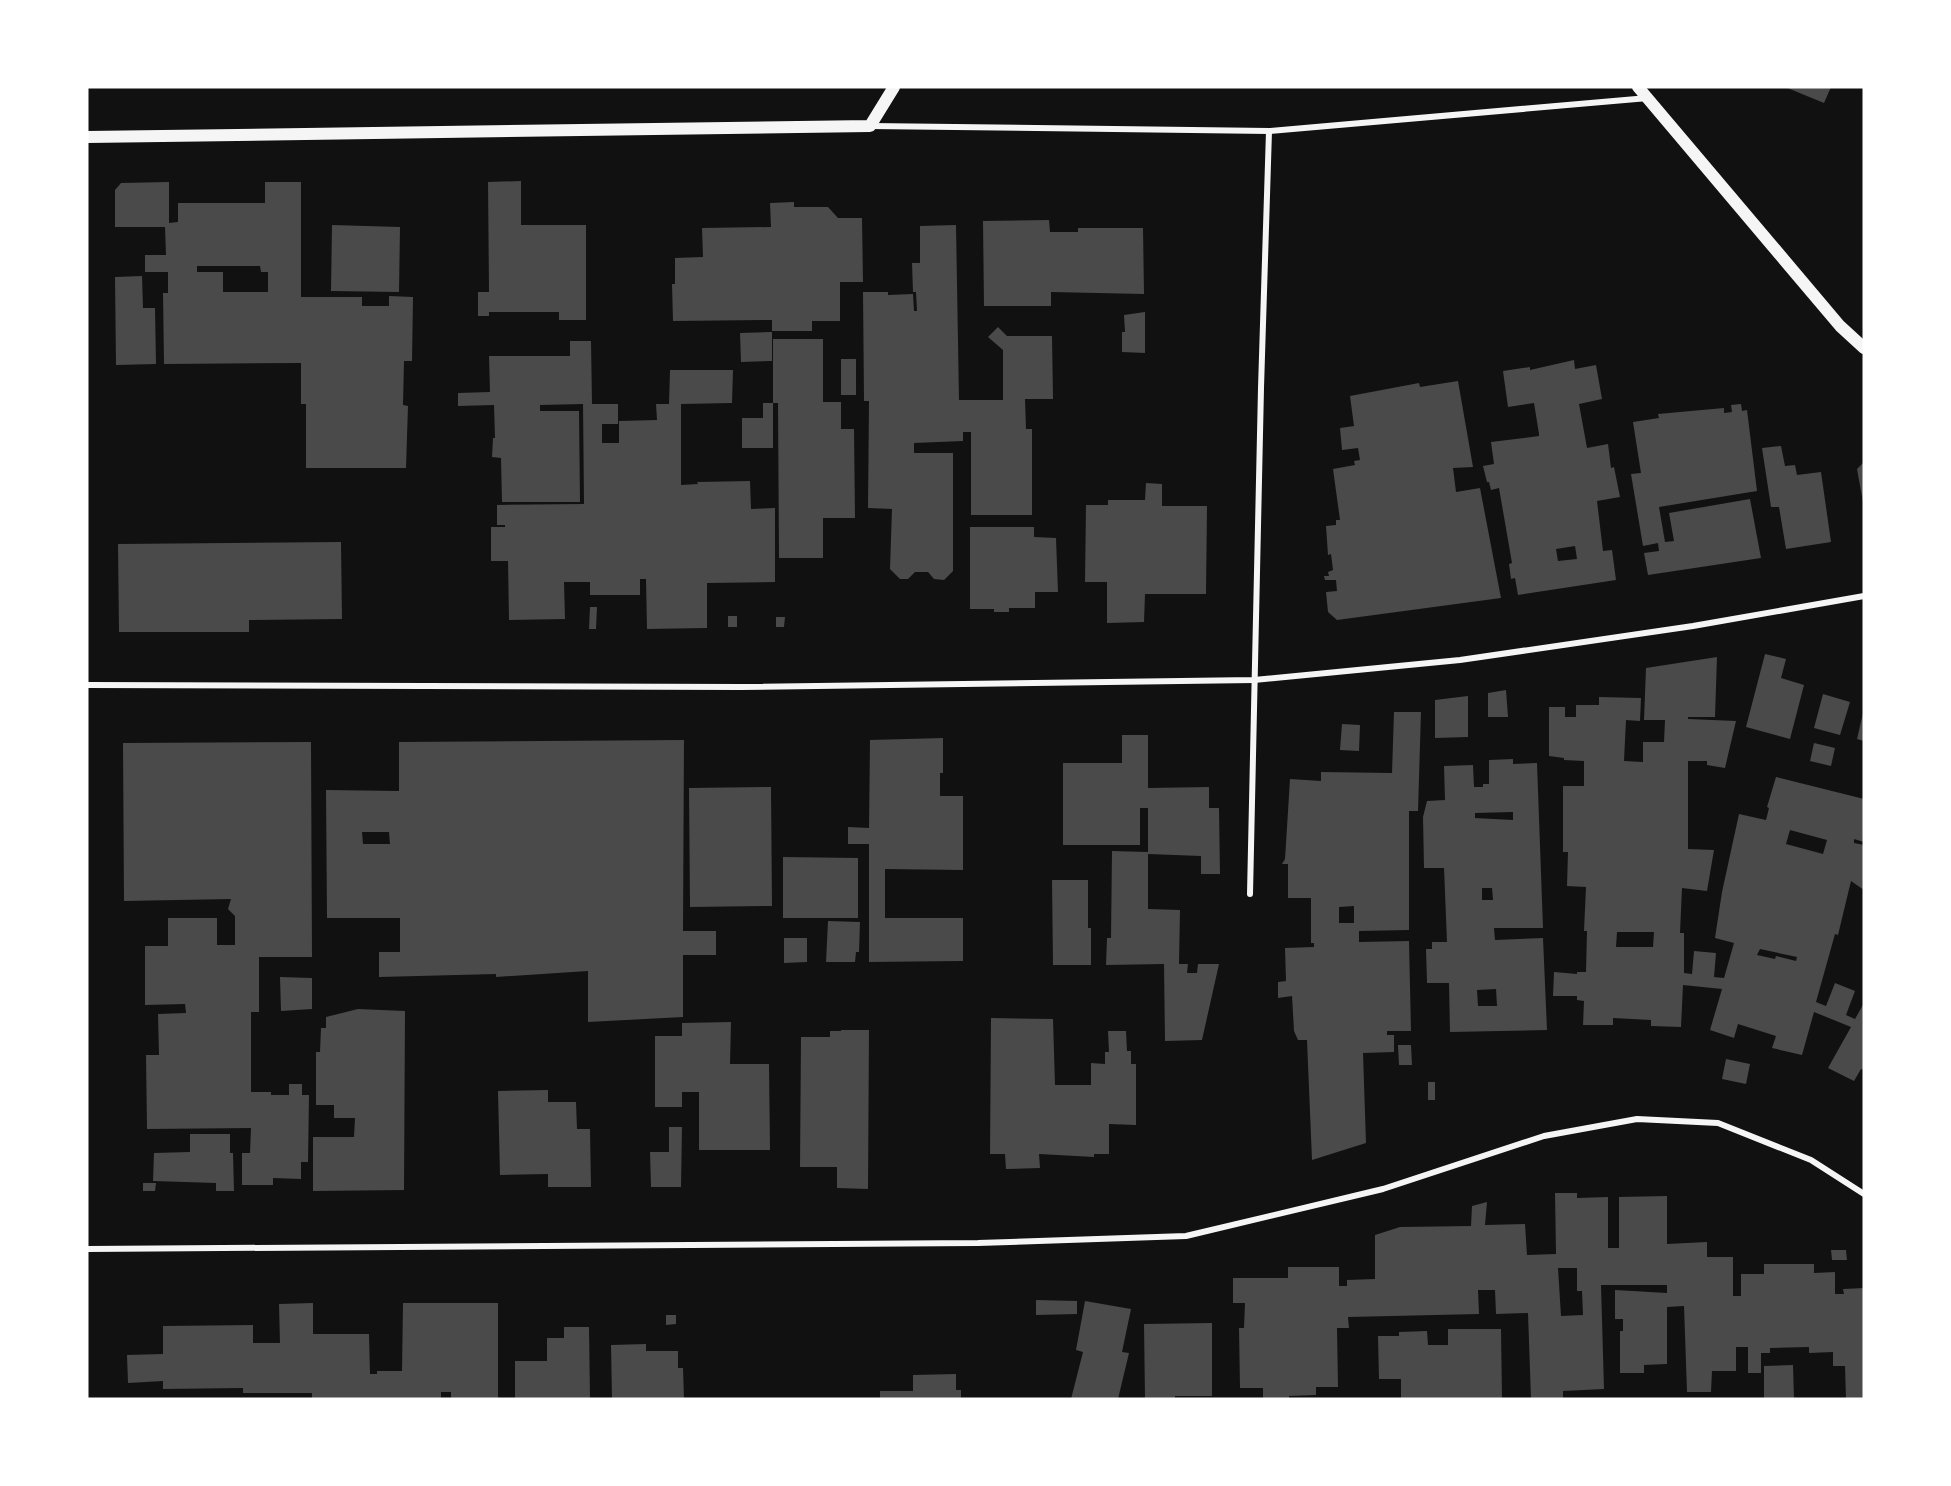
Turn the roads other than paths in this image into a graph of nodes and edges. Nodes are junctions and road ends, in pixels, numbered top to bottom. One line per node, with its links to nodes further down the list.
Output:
1 (894, 87): 4 (main road)
2 (1638, 87): 3 (main road)
3 (1648, 98): 5 (street); 7 (main road)
4 (870, 126): 5 (street); 6 (main road)
5 (1269, 131): 9 (street)
6 (87, 137)
7 (1864, 348)
8 (1864, 596): 9 (street)
9 (1254, 680): 10 (street); 11 (street)
10 (87, 685)
11 (1250, 894)
12 (1864, 1194): 13 (street)
13 (87, 1250)

